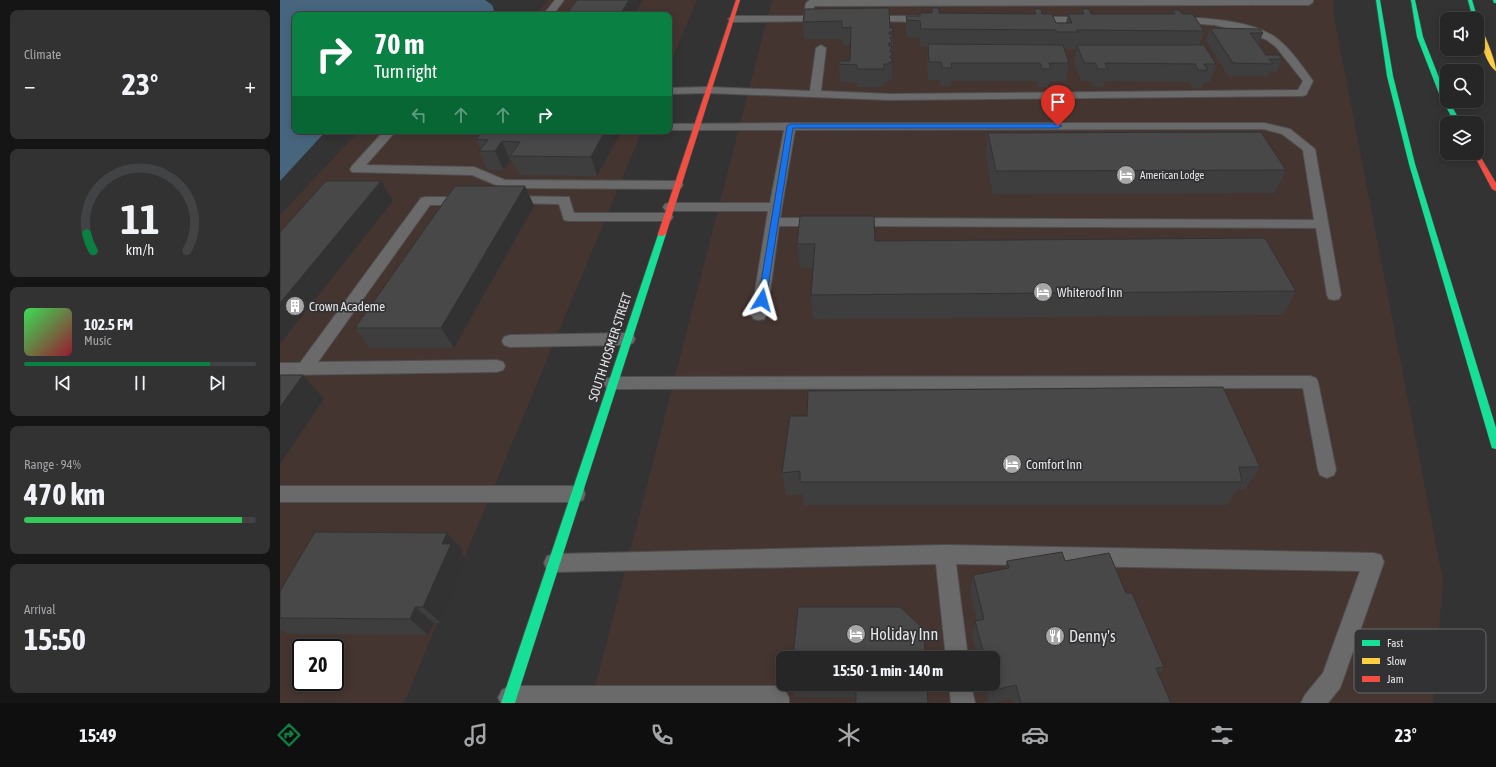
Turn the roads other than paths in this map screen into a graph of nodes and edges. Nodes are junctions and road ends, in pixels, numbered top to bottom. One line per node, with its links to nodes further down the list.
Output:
1 (560, 0): 8 (lane)
2 (738, 0): 10 (main road, SOUTH HOSMER STREET)
3 (1309, 0): 7 (lane)
4 (1378, 0): 46 (main road)
5 (1414, 0): 24 (main road)
6 (1470, 0): 9 (main road)
7 (1070, 1): 11 (lane)
8 (550, 12)
9 (1474, 12)
10 (733, 19): 11 (lane); 21 (main road, SOUTH HOSMER STREET)
11 (808, 19): 12 (lane)
12 (831, 19)
13 (855, 19): 14 (lane)
14 (935, 19)
15 (1022, 20): 16 (lane)
16 (1101, 20)
17 (1165, 20): 23 (lane)
18 (1484, 43): 20 (main road)
19 (821, 48): 23 (lane)
20 (1496, 69)
21 (708, 90): 22 (lane); 23 (lane); 27 (main road, SOUTH HOSMER STREET)
22 (672, 91)
23 (815, 95)
24 (1454, 116)
25 (790, 126): 27 (lane); 34 (lane); 37 (lane)
26 (672, 127): 27 (lane)
27 (696, 127): 30 (main road, SOUTH HOSMER STREET)
28 (387, 134): 30 (lane)
29 (1480, 160): 31 (main road)
30 (677, 185): 35 (main road, SOUTH HOSMER STREET)
31 (1496, 189)
32 (480, 200): 43 (lane)
33 (495, 200): 35 (lane)
34 (776, 207): 35 (lane); 36 (lane)
35 (668, 212): 40 (main road, SOUTH HOSMER STREET)
36 (773, 222): 37 (lane); 39 (lane)
37 (1322, 224): 38 (lane)
38 (1334, 295)
39 (760, 315)
40 (626, 339): 41 (lane); 45 (main road, SOUTH HOSMER STREET)
41 (510, 341)
42 (497, 366): 43 (lane)
43 (305, 368): 44 (lane)
44 (280, 369)
45 (612, 383): 47 (lane); 49 (main road, SOUTH HOSMER STREET)
46 (1496, 445)
47 (1327, 470)
48 (280, 494): 49 (lane)
49 (576, 494): 51 (main road, SOUTH HOSMER STREET)
50 (945, 554): 51 (lane); 52 (lane); 58 (lane)
51 (554, 563): 54 (main road, SOUTH HOSMER STREET)
52 (956, 651)
53 (961, 691): 57 (lane)
54 (509, 700): 55 (lane)
55 (648, 700): 56 (lane)
56 (777, 703)
57 (962, 703)
58 (1313, 703)

